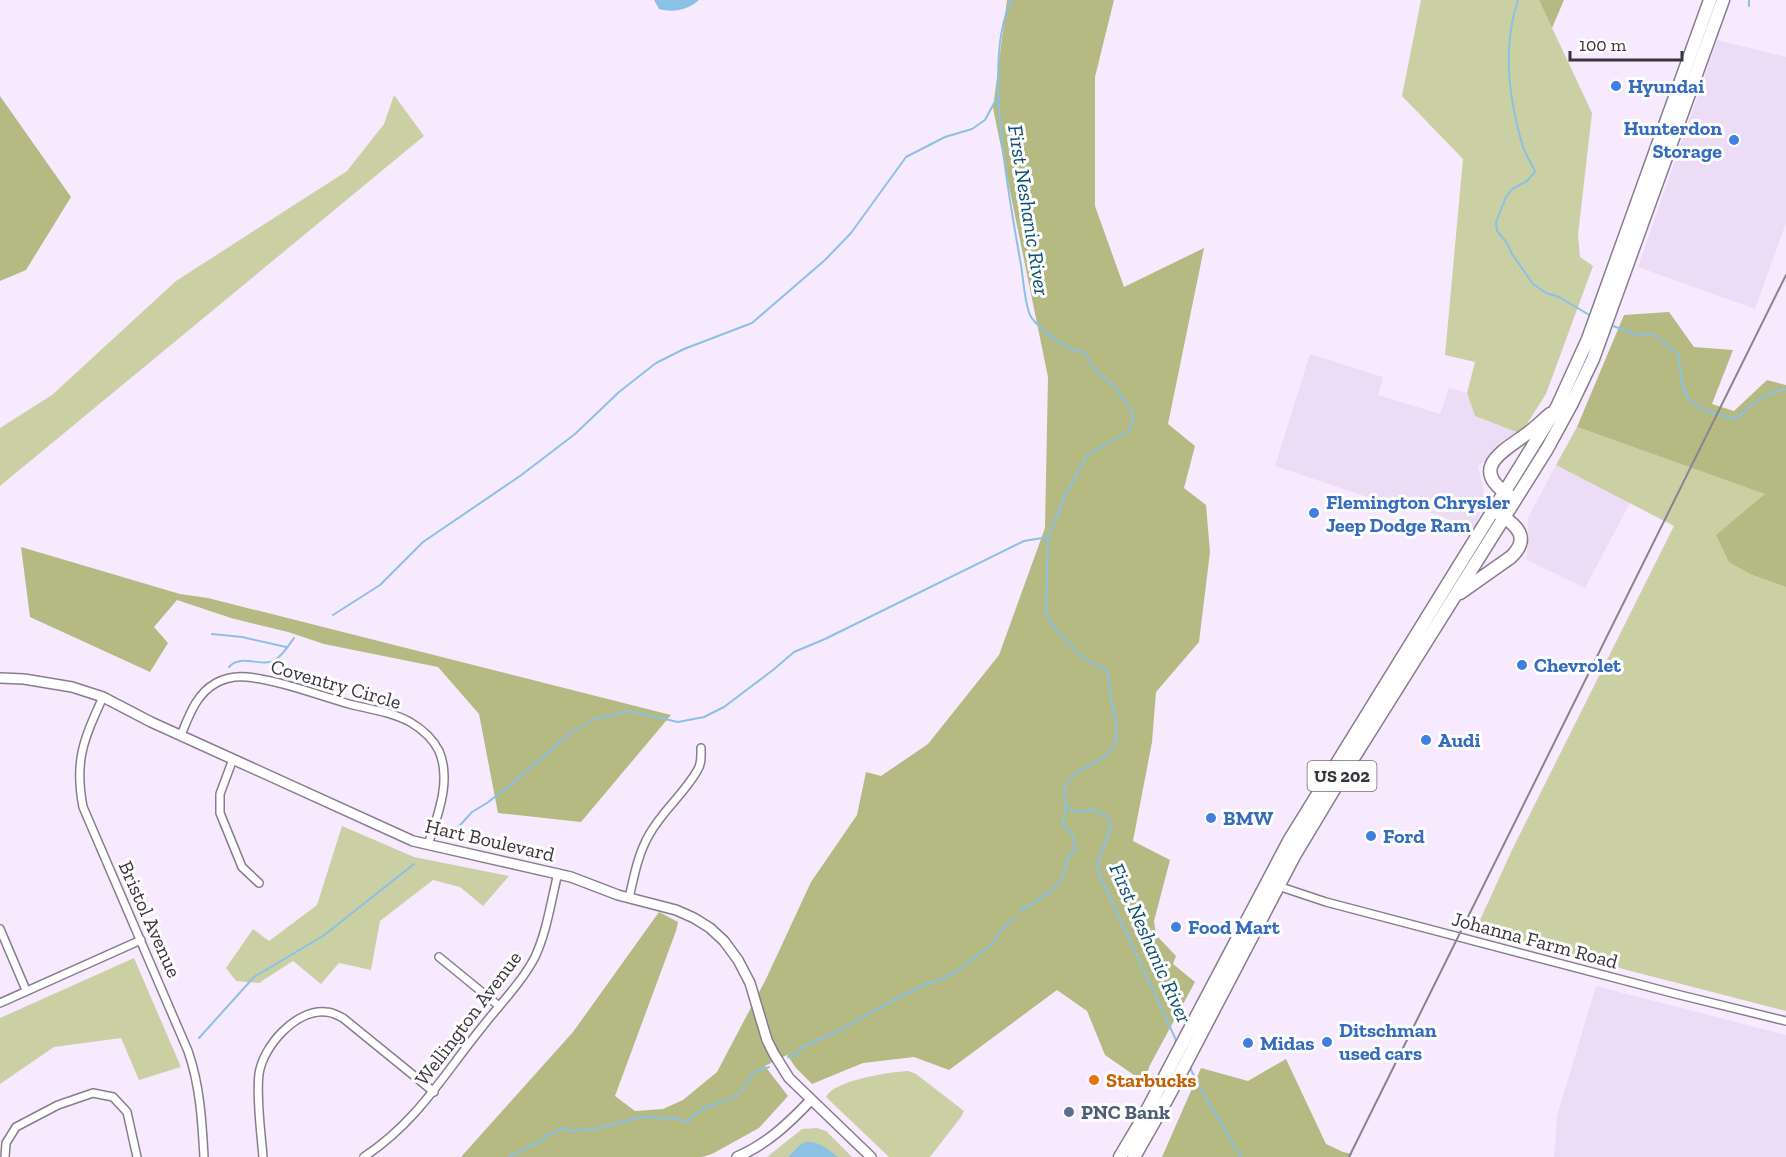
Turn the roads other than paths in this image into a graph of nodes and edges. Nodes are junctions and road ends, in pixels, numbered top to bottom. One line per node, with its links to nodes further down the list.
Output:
1 (1710, 0): 3 (highway, US 202)
2 (1723, 0): 3 (highway, US 202)
3 (1604, 310): 4 (highway, US 202)
4 (1599, 326): 5 (highway, US 202); 6 (highway, US 202)
5 (1557, 407): 6 (highway, US 202); 6 (highway)
6 (1510, 496): 7 (highway, US 202)
7 (1499, 514): 8 (highway, US 202); 8 (highway); 26 (highway, US 202)
8 (1454, 597): 17 (highway, US 202)
9 (0, 678): 10 (street, Hart Boulevard)
10 (103, 697): 11 (street, Hart Boulevard); 20 (street, Bristol Avenue)
11 (181, 735): 13 (street, Hart Boulevard); 14 (street, Coventry Circle)
12 (701, 748): 18 (street)
13 (233, 759): 14 (street, Hart Boulevard); 16 (street)
14 (428, 845): 15 (street, Hart Boulevard)
15 (558, 873): 18 (street, Hart Boulevard); 24 (street, Wellington Avenue)
16 (259, 883)
17 (1278, 886): 25 (street, Johanna Farm Road); 26 (highway, US 202)
18 (629, 898): 28 (street, Hart Boulevard)
19 (0, 929): 22 (street)
20 (141, 940): 22 (street); 32 (street, Bristol Avenue)
21 (439, 957): 24 (street)
22 (26, 990): 23 (street)
23 (0, 1003)
24 (499, 1006): 27 (street, Wellington Avenue)
25 (1786, 1021)
26 (1191, 1040): 29 (highway, US 202)
27 (434, 1092): 33 (street); 34 (street, Wellington Avenue)
28 (811, 1100): 35 (street); 36 (street, Hart Boulevard)
29 (1123, 1156)
30 (5, 1157): 31 (street)
31 (137, 1157)
32 (204, 1157)
33 (262, 1157)
34 (364, 1157)
35 (737, 1157)
36 (871, 1157)

